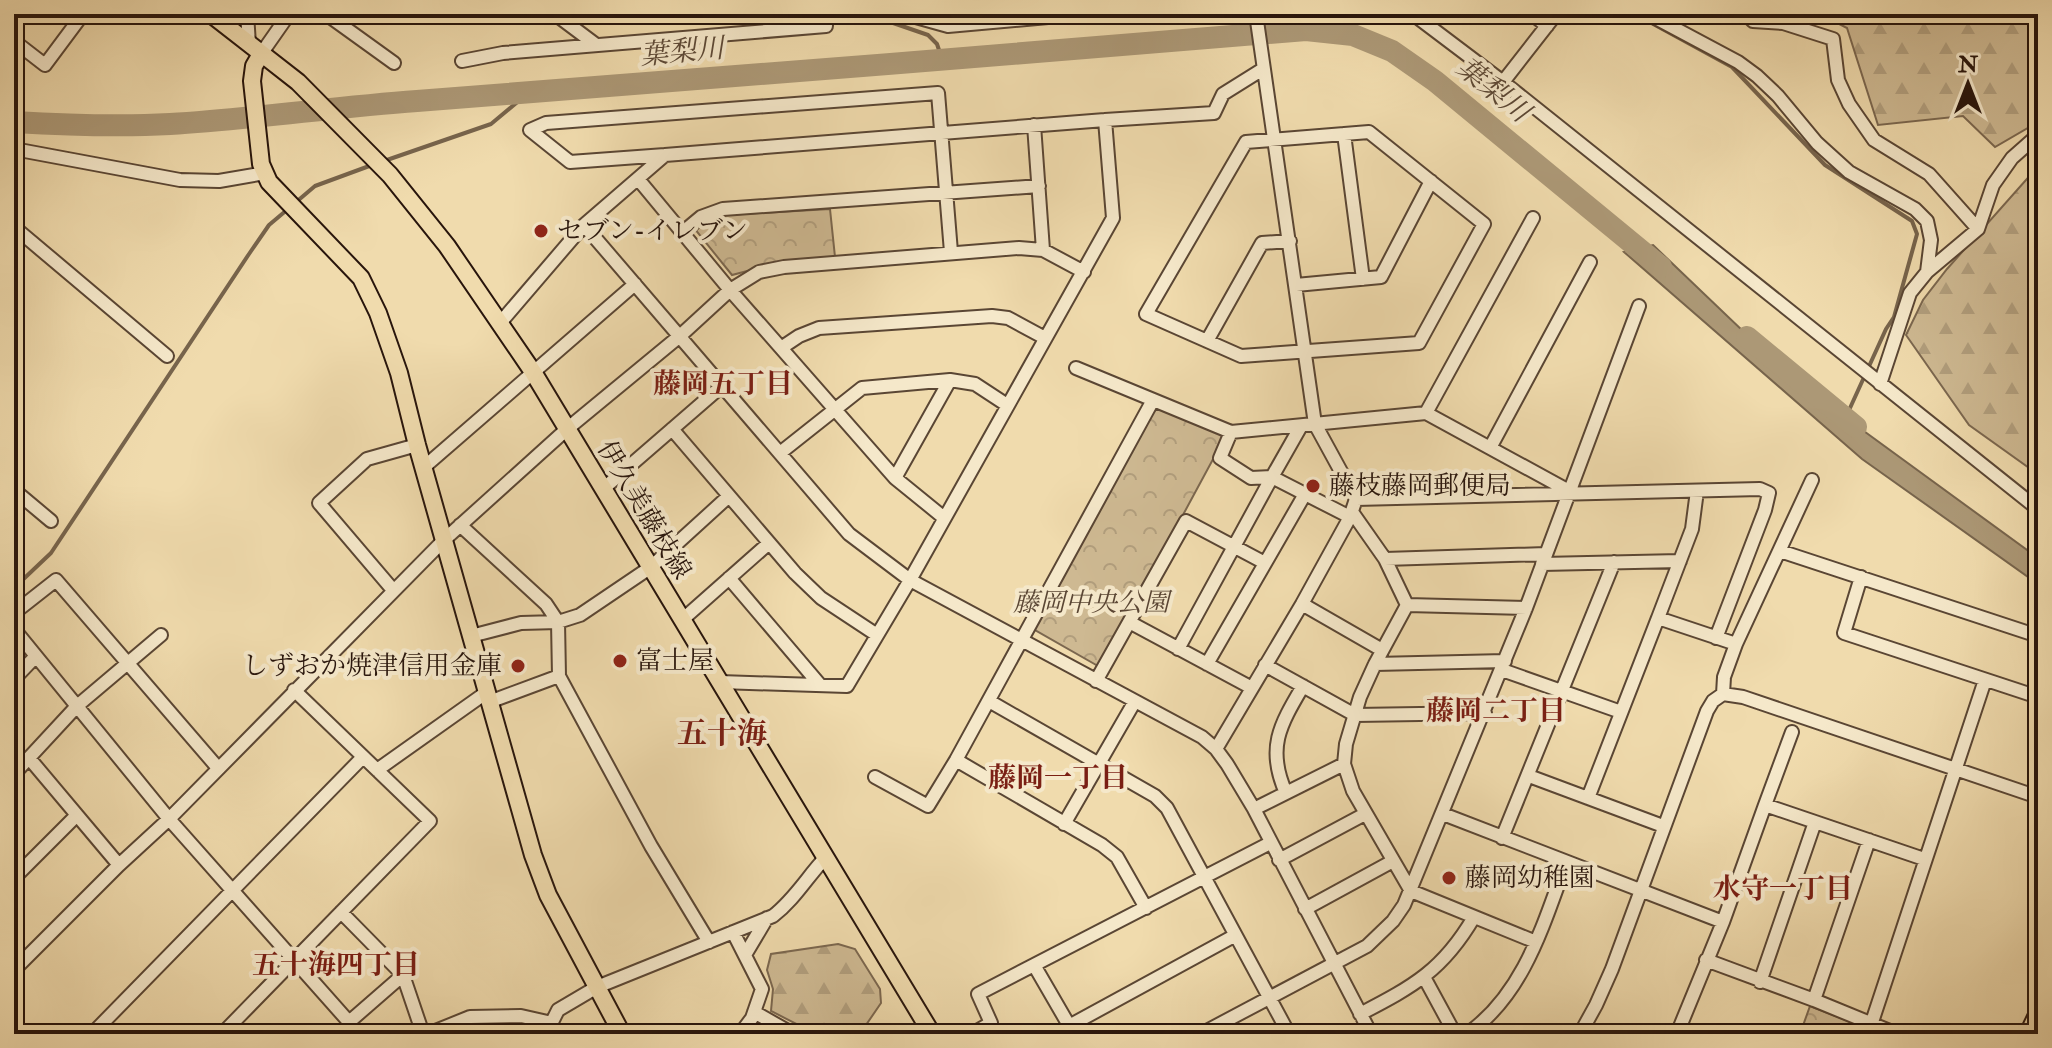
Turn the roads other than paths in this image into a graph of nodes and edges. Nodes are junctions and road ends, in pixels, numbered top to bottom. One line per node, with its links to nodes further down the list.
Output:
1 (83, 14): 18 (street)
2 (211, 14): 20 (main road, 伊久美藤枝線)
3 (247, 14): 20 (street)
4 (289, 14): 20 (street)
5 (326, 14): 22 (street)
6 (555, 14): 19 (street)
7 (825, 14): 19 (street)
8 (905, 14): 16 (street)
9 (1081, 14): 16 (street)
10 (1256, 14): 23 (street)
11 (1532, 14): 17 (street)
12 (1556, 14): 17 (street)
13 (1648, 14): 48 (street)
14 (1746, 14): 41 (street)
15 (1420, 16): 24 (street)
16 (988, 18)
17 (1547, 26): 24 (street)
18 (14, 41)
19 (595, 44): 21 (street)
20 (255, 49): 33 (main road); 54 (main road, 伊久美藤枝線)
21 (462, 61)
22 (394, 63)
23 (1263, 69): 25 (street); 30 (street)
24 (1503, 82): 64 (street)
25 (1105, 120): 26 (street); 47 (street)
26 (1034, 125): 27 (street); 36 (street)
27 (941, 133): 32 (street); 32 (street); 37 (street)
28 (1344, 134): 30 (street); 35 (street); 49 (street)
29 (2038, 135): 41 (street)
30 (1274, 138): 43 (street); 57 (street)
31 (14, 149): 33 (street)
32 (665, 155): 34 (street)
33 (265, 173): 75 (main road)
34 (638, 179): 39 (street); 42 (street)
35 (1431, 181): 49 (street); 59 (street)
36 (1039, 186): 37 (street); 44 (street)
37 (946, 192): 42 (street); 45 (street)
38 (1533, 218): 69 (street)
39 (584, 225): 50 (street); 54 (street)
40 (14, 227): 60 (street)
41 (1978, 229): 48 (street)
42 (683, 232): 52 (street)
43 (1290, 241): 51 (street); 57 (street)
44 (1043, 250): 45 (street); 47 (street)
45 (951, 252): 52 (street)
46 (1590, 262): 76 (street)
47 (1084, 272): 56 (street)
48 (1927, 272): 64 (street)
49 (1363, 279): 51 (street)
50 (635, 284): 55 (street); 62 (street)
51 (1296, 285): 59 (street)
52 (730, 290): 55 (street); 58 (street)
53 (1639, 306): 85 (street)
54 (500, 323): 62 (main road, 伊久美藤枝線)
55 (681, 335): 65 (street); 72 (street)
56 (1045, 338): 58 (street); 67 (street)
57 (1207, 341): 59 (street)
58 (781, 348): 68 (street)
59 (1306, 352): 70 (street)
60 (167, 356)
61 (1076, 368): 66 (street)
62 (533, 372): 72 (main road, 伊久美藤枝線); 78 (street)
63 (950, 380): 67 (street); 68 (street); 80 (street)
64 (1880, 384): 89 (street)
65 (723, 385): 73 (street); 77 (street)
66 (1153, 400): 74 (street); 121 (street)
67 (1007, 405): 90 (street)
68 (834, 408): 77 (street); 80 (street)
69 (1426, 413): 70 (street); 76 (street)
70 (1315, 424): 71 (street); 88 (street)
71 (1301, 426): 74 (street); 79 (street)
72 (567, 429): 82 (main road, 伊久美藤枝線); 92 (street)
73 (672, 429): 82 (street); 87 (street)
74 (1231, 432): 79 (street)
75 (417, 445): 78 (main road); 106 (street)
76 (1490, 448): 85 (street)
77 (780, 453): 105 (street)
78 (423, 468): 93 (main road)
79 (1272, 477): 86 (street); 95 (street)
80 (895, 478): 90 (street)
81 (1812, 480): 96 (street)
82 (603, 489): 102 (main road, 伊久美藤枝線)
83 (14, 490): 91 (street)
84 (1697, 491): 85 (street); 99 (street); 120 (street)
85 (1569, 492): 88 (street); 98 (street)
86 (1305, 494): 88 (street); 101 (street)
87 (729, 496): 94 (street); 102 (street)
88 (1352, 509): 97 (street); 107 (street)
89 (2038, 509)
90 (943, 517): 105 (street)
91 (51, 521)
92 (460, 525): 93 (street); 113 (street)
93 (444, 540): 106 (street); 118 (main road)
94 (769, 543): 104 (street); 117 (street)
95 (1234, 546): 101 (street); 114 (street); 123 (street)
96 (1780, 551): 103 (street); 122 (street)
97 (1385, 559): 98 (street); 108 (street)
98 (1544, 559): 100 (street); 109 (street)
99 (1680, 561): 100 (street); 111 (street)
100 (1614, 562): 140 (street)
101 (1265, 563): 127 (street)
102 (651, 567): 112 (main road, 伊久美藤枝線); 113 (street)
103 (1861, 577): 119 (street); 133 (street)
104 (729, 578): 112 (street); 136 (street)
105 (910, 580): 117 (street); 121 (street)
106 (393, 590): 139 (street)
107 (1302, 604): 124 (street); 129 (street)
108 (1407, 605): 109 (street); 124 (street)
109 (1526, 608): 130 (street)
110 (14, 613): 126 (street)
111 (1658, 618): 120 (street); 147 (street)
112 (682, 620): 135 (main road, 伊久美藤枝線)
113 (558, 622): 118 (street); 131 (street)
114 (1131, 623): 123 (street); 134 (street)
115 (14, 629): 125 (street)
116 (161, 635): 126 (street)
117 (877, 635): 136 (street)
118 (471, 636): 142 (main road)
119 (2038, 636)
120 (1716, 638): 122 (street)
121 (1021, 641): 134 (street); 144 (street)
122 (1736, 644): 141 (street)
123 (1178, 649): 127 (street)
124 (1382, 650): 128 (street)
125 (36, 656): 132 (street); 146 (street)
126 (128, 663): 146 (street); 157 (street)
127 (1207, 664): 138 (street)
128 (1375, 664): 130 (street); 149 (street)
129 (1265, 665): 137 (street); 138 (street)
130 (1504, 665): 140 (street); 148 (street)
131 (559, 676): 142 (street); 197 (street)
132 (14, 679)
133 (1985, 680): 143 (street); 159 (street)
134 (1096, 681): 145 (street)
135 (720, 682): 136 (street); 178 (main road, 伊久美藤枝線)
136 (820, 685)
137 (1303, 686): 149 (street); 163 (street)
138 (1252, 688): 151 (street)
139 (294, 690): 152 (street); 157 (street)
140 (1563, 691): 147 (street); 161 (street)
141 (1723, 694): 159 (street); 174 (street)
142 (488, 697): 158 (street); 208 (main road)
143 (2038, 697)
144 (989, 701): 154 (street); 155 (street)
145 (1135, 701): 151 (street); 155 (street)
146 (77, 706): 153 (street); 171 (street)
147 (1621, 712): 165 (street)
148 (1485, 713): 149 (street); 169 (street)
149 (1355, 715): 156 (street)
150 (1792, 732): 166 (street)
151 (1216, 749): 167 (street)
152 (363, 757): 158 (street); 187 (street)
153 (29, 758): 160 (street); 170 (street)
154 (956, 760): 162 (street); 173 (street)
155 (1099, 763): 173 (street); 184 (street)
156 (1344, 764): 163 (street); 168 (street)
157 (218, 768): 171 (street)
158 (377, 770): 191 (street)
159 (1955, 770): 164 (street); 179 (street)
160 (14, 774)
161 (1529, 776): 165 (street); 175 (street)
162 (875, 777)
163 (1286, 793): 167 (street)
164 (2038, 797)
165 (1588, 798): 174 (street)
166 (1765, 805): 172 (street); 194 (street)
167 (1254, 809): 177 (street)
168 (1365, 814): 180 (street); 181 (street)
169 (1443, 814): 175 (street); 188 (street)
170 (77, 815): 183 (street); 185 (street)
171 (169, 819): 183 (street); 187 (street)
172 (1815, 822): 176 (street); 207 (street)
173 (1064, 824): 189 (street)
174 (1663, 826): 186 (street)
175 (1502, 838): 182 (street)
176 (1869, 840): 179 (street); 210 (street)
177 (1270, 843): 180 (street); 184 (street)
178 (826, 857): 193 (street); 226 (main road, 伊久美藤枝線)
179 (1924, 859): 214 (street)
180 (1279, 860): 190 (street)
181 (1393, 861): 188 (street); 190 (street)
182 (1566, 863): 186 (street); 198 (street)
183 (119, 865): 204 (street)
184 (1204, 877): 189 (street); 196 (street)
185 (14, 878)
186 (1641, 888): 194 (street); 233 (street)
187 (231, 890): 201 (street); 220 (street)
188 (1411, 891): 192 (street); 203 (street)
189 (1146, 908): 202 (street)
190 (1305, 909): 203 (street)
191 (341, 912): 201 (street); 205 (street)
192 (1474, 917): 198 (street); 206 (street)
193 (767, 918): 195 (street); 199 (street)
194 (1723, 922): 200 (street)
195 (733, 932): 197 (street); 199 (street)
196 (1234, 936): 209 (street); 217 (street)
197 (709, 942): 208 (street)
198 (1536, 942): 232 (street)
199 (745, 955): 211 (street)
200 (1706, 960): 207 (street); 219 (street)
201 (293, 962): 205 (street); 221 (street)
202 (1034, 965): 216 (street); 217 (street)
203 (1334, 965): 209 (street); 213 (street)
204 (14, 970)
205 (403, 975): 222 (street)
206 (1424, 977): 213 (street); 231 (street)
207 (1760, 982): 210 (street)
208 (597, 987): 215 (street); 223 (main road)
209 (1270, 997): 218 (street); 229 (street)
210 (1814, 1000): 214 (street)
211 (754, 1012): 224 (street); 225 (street)
212 (2038, 1013): 235 (main road)
213 (1360, 1014): 230 (street)
214 (1872, 1022): 234 (street)
215 (549, 1028): 222 (street)
216 (994, 1029): 227 (street)
217 (1072, 1030)
218 (1216, 1031): 228 (street)
219 (1679, 1033)
220 (92, 1034)
221 (222, 1034)
222 (425, 1034)
223 (622, 1034)
224 (740, 1034)
225 (793, 1034)
226 (932, 1034)
227 (972, 1034)
228 (1201, 1034)
229 (1289, 1034)
230 (1371, 1034)
231 (1455, 1034)
232 (1467, 1034)
233 (1580, 1034)
234 (1897, 1034)
235 (2028, 1034)

